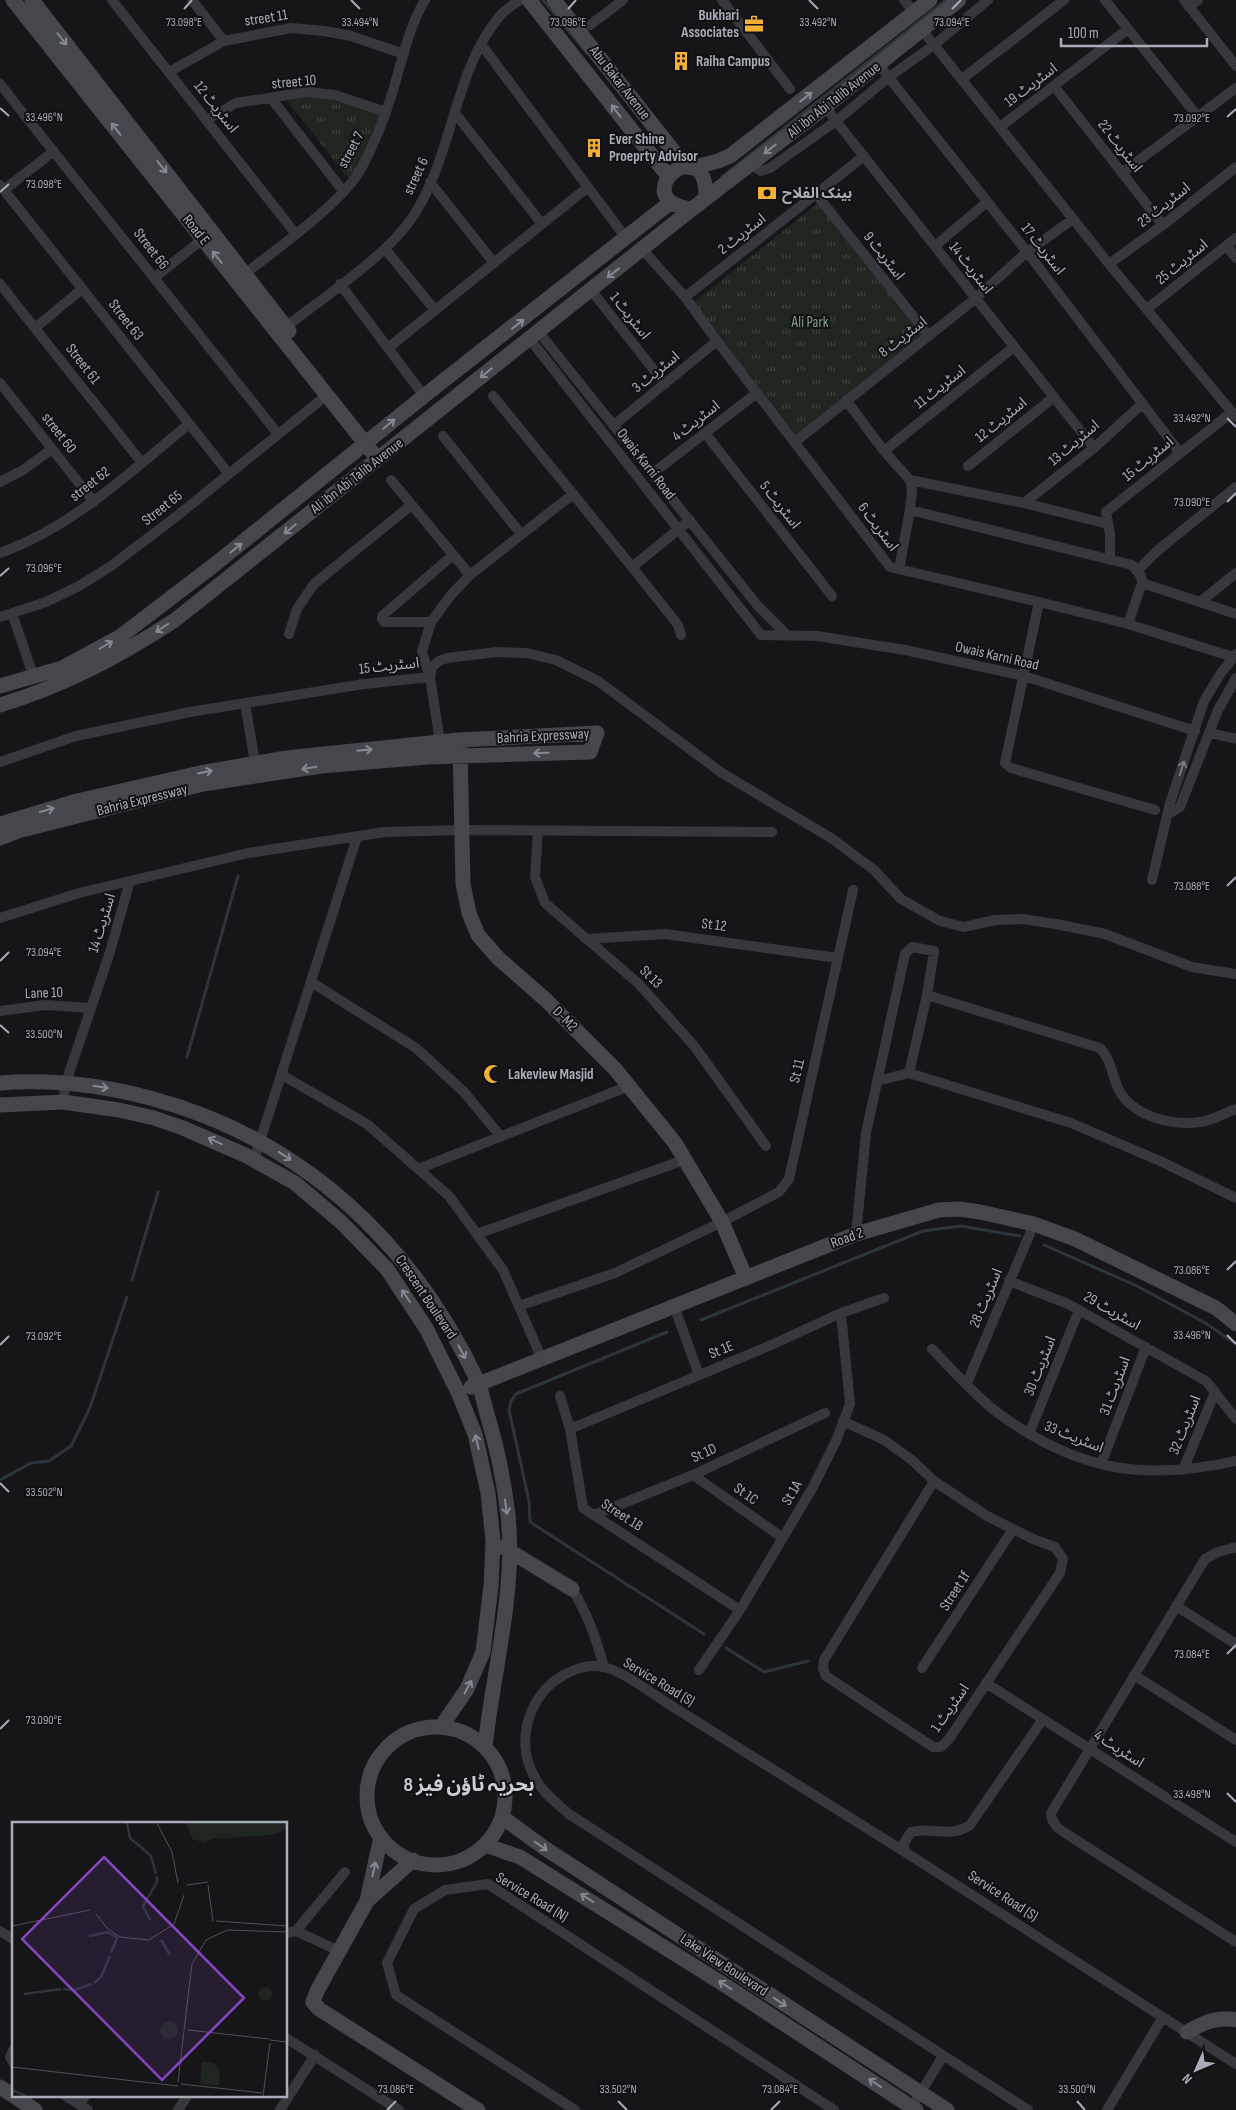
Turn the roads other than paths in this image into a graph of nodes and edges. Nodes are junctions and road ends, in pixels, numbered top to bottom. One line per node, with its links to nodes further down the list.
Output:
1 (14, 0): 65 (main road, Road E, one-way to 1)
2 (32, 0): 74 (main road, Road E, one-way to 74)
3 (112, 0): 28 (street, اسٹریٹ 12)
4 (192, 0): 22 (street)
5 (425, 0): 25 (street, street 7)
6 (520, 0): 23 (street, street 6)
7 (529, 0): 49 (main road, Abu Bakar Avenue, one-way to 7)
8 (554, 0): 46 (main road, Abu Bakar Avenue)
9 (623, 0): 19 (street)
10 (722, 0): 34 (street)
11 (904, 0): 18 (street)
12 (959, 0): 21 (main road, Ali ibn Abi Talib Avenue)
13 (988, 0): 24 (street)
14 (1064, 0): 30 (street)
15 (1105, 0): 20 (street)
16 (1198, 0): 17 (street)
17 (1186, 3): 27 (street)
18 (922, 5): 46 (main road, Ali ibn Abi Talib Avenue, one-way to 18)
19 (590, 25)
20 (1128, 29): 32 (street, اسٹریٹ 19); 39 (street)
21 (922, 30): 24 (street); 26 (main road, Ali ibn Abi Talib Avenue)
22 (224, 41): 25 (street, street 11); 28 (street, street 11)
23 (481, 44): 38 (street, street 6); 51 (street)
24 (934, 45): 29 (street); 30 (street)
25 (404, 54): 37 (street, street 7)
26 (879, 65): 29 (street, اسٹریٹ 17); 36 (main road, Ali ibn Abi Talib Avenue)
27 (1236, 66)
28 (169, 72): 40 (street, اسٹریٹ 12)
29 (889, 77): 41 (street); 57 (street, اسٹریٹ 17)
30 (962, 79): 42 (street)
31 (0, 84): 43 (street, Street 66)
32 (1054, 86): 42 (street, اسٹریٹ 19); 48 (street, اسٹریٹ 22)
33 (1236, 88): 39 (street)
34 (790, 89)
35 (270, 98): 37 (street, street 10); 40 (street, street 10); 53 (street)
36 (825, 107): 41 (street, اسٹریٹ 14); 45 (main road, Ali ibn Abi Talib Avenue, one-way to 45)
37 (386, 112): 53 (street, street 7)
38 (455, 113): 50 (street, street 6); 60 (street)
39 (1198, 117): 48 (street)
40 (206, 120): 62 (street, اسٹریٹ 12)
41 (836, 121): 44 (street, اسٹریٹ 14); 45 (street)
42 (1000, 127): 59 (street)
43 (54, 151): 52 (street); 75 (street, Street 66)
44 (864, 156): 54 (street, اسٹریٹ 2); 66 (street, اسٹریٹ 14)
45 (751, 164): 55 (main road, Ali ibn Abi Talib Avenue)
46 (689, 167): 49 (main road); 55 (main road)
47 (1236, 168): 61 (street, اسٹریٹ 23)
48 (1122, 173): 61 (street, اسٹریٹ 22)
49 (668, 176): 56 (main road)
50 (430, 182): 68 (street, street 6); 72 (street)
51 (588, 187): 60 (street); 63 (street)
52 (2, 188): 78 (street, Street 63)
53 (343, 191): 62 (street, street 7)
54 (816, 194): 80 (street, اسٹریٹ 2); 87 (street, اسٹریٹ 9)
55 (706, 197): 58 (main road)
56 (671, 202): 58 (main road); 63 (main road, Ali ibn Abi Talib Avenue)
57 (987, 202): 66 (street); 70 (street, اسٹریٹ 17)
58 (692, 209): 69 (main road, Ali ibn Abi Talib Avenue)
59 (1073, 219): 70 (street, اسٹریٹ 8); 73 (street)
60 (542, 224): 72 (street)
61 (1163, 225): 73 (street, اسٹریٹ 23)
62 (295, 233): 74 (street, street 7)
63 (626, 238): 95 (main road, Ali ibn Abi Talib Avenue, one-way to 63)
64 (1236, 238): 67 (street, اسٹریٹ 25)
65 (203, 239): 75 (street); 94 (main road, Road E, one-way to 65)
66 (935, 246): 81 (street, اسٹریٹ 14)
67 (1227, 246): 71 (street); 82 (street, اسٹریٹ 25)
68 (385, 250): 77 (street, street 6); 83 (street)
69 (642, 250): 79 (main road, Ali ibn Abi Talib Avenue, one-way to 79); 80 (street, اسٹریٹ 6)
70 (1027, 252): 81 (street, اسٹریٹ 8); 99 (street, اسٹریٹ 17)
71 (1236, 258)
72 (494, 263): 83 (street)
73 (1109, 264): 82 (street)
74 (245, 274): 84 (main road, Road E)
75 (154, 278): 104 (street, Street 66)
76 (0, 284): 85 (street, Street 61)
77 (340, 284): 84 (street, street 6); 90 (street)
78 (82, 289): 85 (street); 101 (street, Street 63)
79 (591, 290): 86 (main road, Ali ibn Abi Talib Avenue); 92 (street, اسٹریٹ 1)
80 (685, 298): 88 (street, اسٹریٹ 6)
81 (976, 298): 87 (street, اسٹریٹ 8); 89 (street, اسٹریٹ 14)
82 (1147, 309): 100 (street)
83 (435, 310): 90 (street)
84 (286, 327): 106 (main road, Road E)
85 (35, 328): 113 (street, Street 61)
86 (534, 334): 102 (street, Owais Karni Road); 112 (main road, Ali ibn Abi Talib Avenue, one-way to 112); 128 (street, Owais Karni Road)
87 (929, 336): 98 (street, اسٹریٹ 8)
88 (717, 342): 92 (street, اسٹریٹ 3); 93 (street, اسٹریٹ 6)
89 (1014, 347): 97 (street, اسٹریٹ 14); 110 (street, اسٹریٹ 11)
90 (388, 348): 95 (street)
91 (0, 383): 109 (street, street 60)
92 (665, 384): 102 (street, اسٹریٹ 3)
93 (757, 393): 103 (street, اسٹریٹ 4); 107 (street, اسٹریٹ 6)
94 (327, 395): 104 (street, Street 65); 106 (main road, Road E)
95 (424, 396): 106 (main road, Ali ibn Abi Talib Avenue, one-way to 95)
96 (493, 396): 121 (street)
97 (1054, 397): 108 (street, اسٹریٹ 14); 114 (street, اسٹریٹ 12)
98 (846, 400): 107 (street, اسٹریٹ 8); 110 (street)
99 (1142, 404): 108 (street, اسٹریٹ 13); 111 (street, اسٹریٹ 17)
100 (1234, 415): 111 (street, اسٹریٹ 15)
101 (189, 424): 113 (street, street 62); 116 (street, Street 63)
102 (614, 425): 115 (street, Owais Karni Road)
103 (705, 433): 115 (street, اسٹریٹ 4); 139 (street, اسٹریٹ 5)
104 (278, 434): 116 (street, Street 65)
105 (443, 436): 129 (street)
106 (369, 441): 112 (main road, Road E); 153 (main road, Ali ibn Abi Talib Avenue, one-way to 106)
107 (795, 442): 134 (street, اسٹریٹ 6)
108 (1094, 448): 123 (street, اسٹریٹ 13)
109 (52, 449): 119 (street); 122 (street, street 60)
110 (884, 451): 118 (street)
111 (1180, 453): 127 (street, اسٹریٹ 15)
112 (381, 457): 157 (main road, Ali ibn Abi Talib Avenue, one-way to 157)
113 (142, 462): 122 (street, street 62)
114 (968, 466)
115 (652, 473): 126 (street, Owais Karni Road)
116 (229, 474): 142 (street, Street 65)
117 (391, 480): 124 (street)
118 (910, 480): 123 (street); 125 (street)
119 (0, 482)
120 (1236, 487): 135 (street)
121 (573, 494): 129 (street, اسٹریٹ 15); 133 (street)
122 (94, 502): 130 (street, street 62)
123 (1024, 503): 127 (street)
124 (410, 506): 131 (street); 147 (street)
125 (910, 510): 132 (street); 134 (street)
126 (690, 520): 128 (street); 149 (street, Owais Karni Road)
127 (1108, 524): 132 (street)
128 (678, 529): 133 (street); 149 (street, Owais Karni Road)
129 (521, 534): 137 (street, اسٹریٹ 15)
130 (0, 553)
131 (453, 555): 137 (street); 145 (street)
132 (1110, 560): 135 (street)
133 (632, 567): 148 (street)
134 (899, 569): 140 (street, اسٹریٹ 6)
135 (1138, 570): 138 (street)
136 (1236, 572): 141 (street)
137 (470, 575): 145 (street, اسٹریٹ 15)
138 (1142, 583): 141 (street); 146 (street)
139 (832, 596)
140 (1039, 602): 146 (street, اسٹریٹ 6); 151 (street)
141 (1200, 602): 143 (street)
142 (12, 613): 144 (street, Street 65); 153 (street)
143 (1236, 614)
144 (0, 617)
145 (431, 622): 152 (street, اسٹریٹ 15)
146 (1128, 624): 150 (street, اسٹریٹ 6)
147 (289, 634)
148 (681, 635)
149 (787, 635): 151 (street, Owais Karni Road)
150 (1235, 655): 158 (street)
151 (1024, 676): 158 (street, Owais Karni Road); 165 (street)
152 (430, 677): 156 (street, اسٹریٹ 15); 162 (street); 179 (street)
153 (34, 678): 155 (main road, Ali ibn Abi Talib Avenue)
154 (1236, 678): 159 (street)
155 (0, 686)
156 (244, 703): 163 (street, اسٹریٹ 15); 164 (street)
157 (0, 705)
158 (1195, 731): 166 (street, one-way to 158)
159 (1210, 733): 160 (street); 166 (street)
160 (1236, 739)
161 (460, 748): 161 (main road, Bahria Expressway, one-way to 161); 162 (main road, Bahria Expressway); 168 (main road, D-M2)
162 (441, 749): 164 (main road, Bahria Expressway, one-way to 162); 172 (main road, Bahria Expressway, one-way to 172)
163 (0, 762)
164 (255, 763): 167 (main road, Bahria Expressway, one-way to 164)
165 (1155, 810)
166 (1168, 814): 173 (street)
167 (0, 824)
168 (463, 830): 169 (street); 171 (street); 189 (main road, D-M2)
169 (538, 830): 170 (street); 177 (street, St 13)
170 (772, 832)
171 (357, 837): 174 (street); 180 (street)
172 (0, 838)
173 (1152, 880)
174 (130, 881): 176 (street, اسٹریٹ 14); 182 (street, اسٹریٹ 14)
175 (853, 890): 178 (street, St 11)
176 (0, 918)
177 (586, 938): 178 (street, St 12); 195 (street, St 13)
178 (838, 958): 200 (street, St 11)
179 (1236, 974)
180 (311, 982): 185 (street); 193 (street)
181 (927, 995): 184 (street); 186 (street); 192 (street)
182 (90, 1008): 183 (street, Lane 10); 187 (street, اسٹریٹ 14)
183 (0, 1011)
184 (908, 1072): 186 (street); 199 (street)
185 (282, 1075): 194 (street); 198 (street)
186 (878, 1081): 203 (street)
187 (66, 1082): 188 (main road, Crescent Boulevard); 190 (street, اسٹریٹ 14); 194 (main road, Crescent Boulevard, one-way to 194)
188 (0, 1083)
189 (629, 1086): 193 (street); 197 (main road, D-M2)
190 (63, 1102): 191 (main road, Crescent Boulevard); 196 (main road, Crescent Boulevard, one-way to 190)
191 (0, 1105)
192 (1236, 1109)
193 (501, 1136): 198 (street)
194 (261, 1141): 196 (street); 217 (main road, Crescent Boulevard, one-way to 217)
195 (766, 1146)
196 (254, 1160): 218 (main road, Crescent Boulevard, one-way to 196)
197 (684, 1160): 200 (main road, D-M2); 202 (street)
198 (418, 1169): 202 (street)
199 (1236, 1198)
200 (722, 1222): 204 (main road, D-M2); 207 (street, St 11)
201 (1034, 1224): 203 (main road, Road 2); 205 (street, اسٹریٹ 28); 211 (main road, Road 2)
202 (477, 1234): 207 (street)
203 (856, 1234): 204 (main road, Road 2)
204 (746, 1278): 208 (main road, Road 2)
205 (1009, 1281): 209 (street, اسٹریٹ 29); 216 (street, اسٹریٹ 28)
206 (884, 1298): 210 (street, St 1E)
207 (519, 1306): 214 (street)
208 (674, 1306): 214 (main road, Road 2); 215 (street)
209 (1079, 1310): 212 (street, اسٹریٹ 29); 225 (street, اسٹریٹ 30)
210 (840, 1313): 215 (street, St 1E); 223 (street, St 1A)
211 (1236, 1324)
212 (1146, 1347): 219 (street, اسٹریٹ 29); 227 (street, اسٹریٹ 31)
213 (932, 1349): 216 (street, اسٹریٹ 33)
214 (542, 1359): 217 (main road, Road 2)
215 (699, 1375): 224 (street, St 1E)
216 (967, 1383): 225 (street, اسٹریٹ 33)
217 (479, 1384): 218 (main road, Road 2); 236 (main road, Crescent Boulevard, one-way to 236)
218 (458, 1392): 234 (main road, Crescent Boulevard, one-way to 218)
219 (1214, 1392): 222 (street, اسٹریٹ 29); 228 (street, اسٹریٹ 32)
220 (560, 1396): 224 (street, Street 1B)
221 (824, 1413): 229 (street, St 1D)
222 (1236, 1419)
223 (844, 1422): 230 (street, اسٹریٹ 1); 233 (street, St 1A)
224 (570, 1429): 231 (street, Street 1B)
225 (1029, 1434): 227 (street, اسٹریٹ 33)
226 (1236, 1461): 228 (street, اسٹریٹ 33)
227 (1101, 1464): 228 (street, اسٹریٹ 33)
228 (1183, 1470)
229 (693, 1475): 231 (street, St 1D); 233 (street, St 1C)
230 (934, 1481): 232 (street, اسٹریٹ 1); 245 (street, اسٹریٹ 1)
231 (594, 1515): 239 (street, Street 1B)
232 (1013, 1529): 242 (street, Street 1f); 245 (street, اسٹریٹ 1)
233 (783, 1538): 239 (street, St 1A)
234 (493, 1541): 236 (main road); 247 (main road, Crescent Boulevard, one-way to 234)
235 (1236, 1546): 238 (street)
236 (509, 1551): 237 (main road); 249 (main road, Crescent Boulevard)
237 (572, 1589): 241 (street)
238 (1176, 1606): 240 (street); 244 (street)
239 (740, 1610): 243 (street, St 1A)
240 (1236, 1644)
241 (604, 1667): 255 (street, Service Road (S)); 269 (street, Service Road (S))
242 (922, 1668)
243 (699, 1670)
244 (1134, 1675): 248 (street); 250 (street)
245 (986, 1683): 246 (street, اسٹریٹ 4)
246 (1043, 1719): 250 (street, اسٹریٹ 4); 255 (street)
247 (441, 1727): 249 (main road); 252 (main road)
248 (1236, 1740)
249 (485, 1747): 251 (main road)
250 (1090, 1748): 253 (street, اسٹریٹ 4); 262 (street)
251 (502, 1818): 254 (main road); 272 (main road, Lake View Boulevard, one-way to 272)
252 (381, 1837): 256 (main road); 258 (main road, one-way to 252)
253 (1236, 1842)
254 (485, 1845): 256 (main road); 280 (main road, Lake View Boulevard, one-way to 254)
255 (906, 1852): 264 (street, Service Road (S))
256 (412, 1860): 258 (main road)
257 (346, 1872): 260 (street)
258 (367, 1901): 263 (main road)
259 (0, 1931): 261 (street)
260 (291, 1932): 263 (street)
261 (12, 1939)
262 (1236, 1942)
263 (339, 1951): 285 (main road)
264 (1163, 2017): 266 (street, Service Road (S)); 290 (street)
265 (1236, 2020): 266 (main road)
266 (1187, 2032): 270 (street, Service Road (S))
267 (288, 2039): 268 (street)
268 (314, 2055): 274 (street); 284 (street)
269 (943, 2056): 272 (street); 289 (street, Service Road (S))
270 (1236, 2064)
271 (0, 2087): 273 (main road)
272 (920, 2092): 280 (street); 288 (main road, Lake View Boulevard)
273 (12, 2095)
274 (288, 2097)
275 (17, 2098): 281 (main road)
276 (70, 2098): 279 (street)
277 (186, 2098): 282 (street)
278 (287, 2098): 283 (street)
279 (84, 2104)
280 (912, 2109)
281 (36, 2110)
282 (178, 2110)
283 (280, 2110)
284 (399, 2110)
285 (478, 2110)
286 (575, 2110): 287 (street, Service Road (N))
287 (834, 2110)
288 (947, 2110)
289 (1028, 2110)
290 (1107, 2110)

